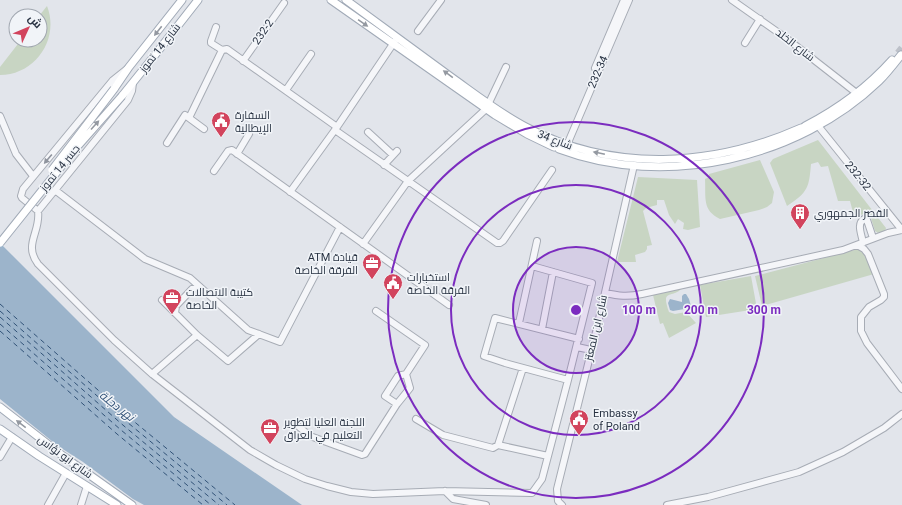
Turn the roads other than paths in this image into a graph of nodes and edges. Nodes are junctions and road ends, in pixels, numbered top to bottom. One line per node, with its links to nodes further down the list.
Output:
1 (182, 0): 19 (main road, شارع 14 تموز, one-way to 19)
2 (198, 0): 21 (main road, شارع 14 تموز)
3 (331, 0): 13 (main road, شارع 34, one-way to 13)
4 (346, 0): 13 (main road, شارع 34)
5 (441, 0): 12 (street)
6 (624, 0): 35 (street, 232-34)
7 (629, 0): 35 (street, 232-34)
8 (732, 0): 10 (street, شارع الخلد)
9 (284, 3): 18 (street, 232-2)
10 (760, 19): 14 (street); 24 (street, شارع الخلد)
11 (216, 27): 15 (street)
12 (418, 31)
13 (395, 41): 26 (main road, شارع 34); 30 (street)
14 (745, 43)
15 (222, 50): 18 (street); 28 (street)
16 (311, 54): 23 (street)
17 (899, 54): 24 (main road)
18 (243, 61): 23 (street)
19 (129, 67): 22 (main road, شارع 14 تموز); 41 (street, one-way to 41)
20 (506, 67): 26 (street)
21 (133, 83): 25 (main road, شارع 14 تموز); 43 (street)
22 (114, 89): 48 (main road, جسر 14 تموز, bridge)
23 (286, 90): 30 (street)
24 (859, 95): 29 (main road, شارع 34)
25 (122, 96): 51 (main road, جسر 14 تموز, one-way to 25, bridge)
26 (487, 107): 35 (main road, شارع 34); 35 (main road, شارع 34); 42 (street)
27 (0, 116): 41 (street)
28 (189, 118): 31 (street); 34 (street)
29 (816, 123): 35 (main road, شارع 34, one-way to 35); 38 (main road, شارع 34); 47 (street, 232-32)
30 (336, 128): 37 (street); 44 (street)
31 (204, 129)
32 (368, 132): 37 (street)
33 (249, 134): 36 (street)
34 (167, 143)
35 (561, 146): 38 (main road, شارع 34)
36 (237, 154): 40 (street); 44 (street)
37 (384, 165): 42 (street)
38 (634, 165): 57 (street, شارع ابن المعتز)
39 (552, 170): 42 (street)
40 (214, 171)
41 (33, 176): 45 (street)
42 (408, 181): 52 (street)
43 (55, 190): 45 (street); 56 (street)
44 (290, 192): 46 (street)
45 (38, 211): 70 (street)
46 (340, 228): 52 (street); 64 (street)
47 (902, 230): 49 (street)
48 (0, 236)
49 (873, 238): 53 (street); 53 (street)
50 (538, 241): 54 (street)
51 (0, 242)
52 (363, 244): 59 (street)
53 (860, 244): 57 (street); 73 (street)
54 (532, 266): 55 (street); 62 (street)
55 (553, 272): 63 (street); 66 (street)
56 (200, 287): 61 (street); 64 (street)
57 (605, 293): 68 (street, شارع ابن المعتز)
58 (162, 300): 61 (street)
59 (449, 305)
60 (376, 311): 71 (street)
61 (175, 313): 65 (street)
62 (519, 323): 63 (street); 69 (street)
63 (542, 329): 66 (street)
64 (259, 334): 65 (street)
65 (197, 335): 70 (street)
66 (579, 339): 67 (street)
67 (577, 347): 68 (street); 72 (street)
68 (591, 350): 92 (street, شارع ابن المعتز)
69 (523, 368): 72 (street); 81 (street)
70 (152, 374): 86 (street)
71 (406, 374): 74 (street); 74 (street)
72 (568, 380): 82 (street)
73 (902, 390)
74 (397, 404): 78 (street)
75 (0, 407): 90 (main road, شارع ابو نؤاس, one-way to 75)
76 (902, 414): 93 (street)
77 (416, 419): 81 (street)
78 (298, 426)
79 (0, 429): 80 (main road, شارع ابو نؤاس)
80 (12, 437): 83 (street); 84 (main road, شارع ابو نؤاس)
81 (498, 445): 82 (street)
82 (548, 456): 86 (street)
83 (0, 457)
84 (66, 473): 85 (main road, شارع ابو نؤاس); 87 (street)
85 (87, 486): 88 (street); 89 (main road, شارع ابو نؤاس)
86 (445, 491): 91 (street)
87 (48, 505)
88 (81, 505)
89 (117, 505)
90 (132, 505)
91 (486, 505)
92 (562, 505)
93 (667, 505)

